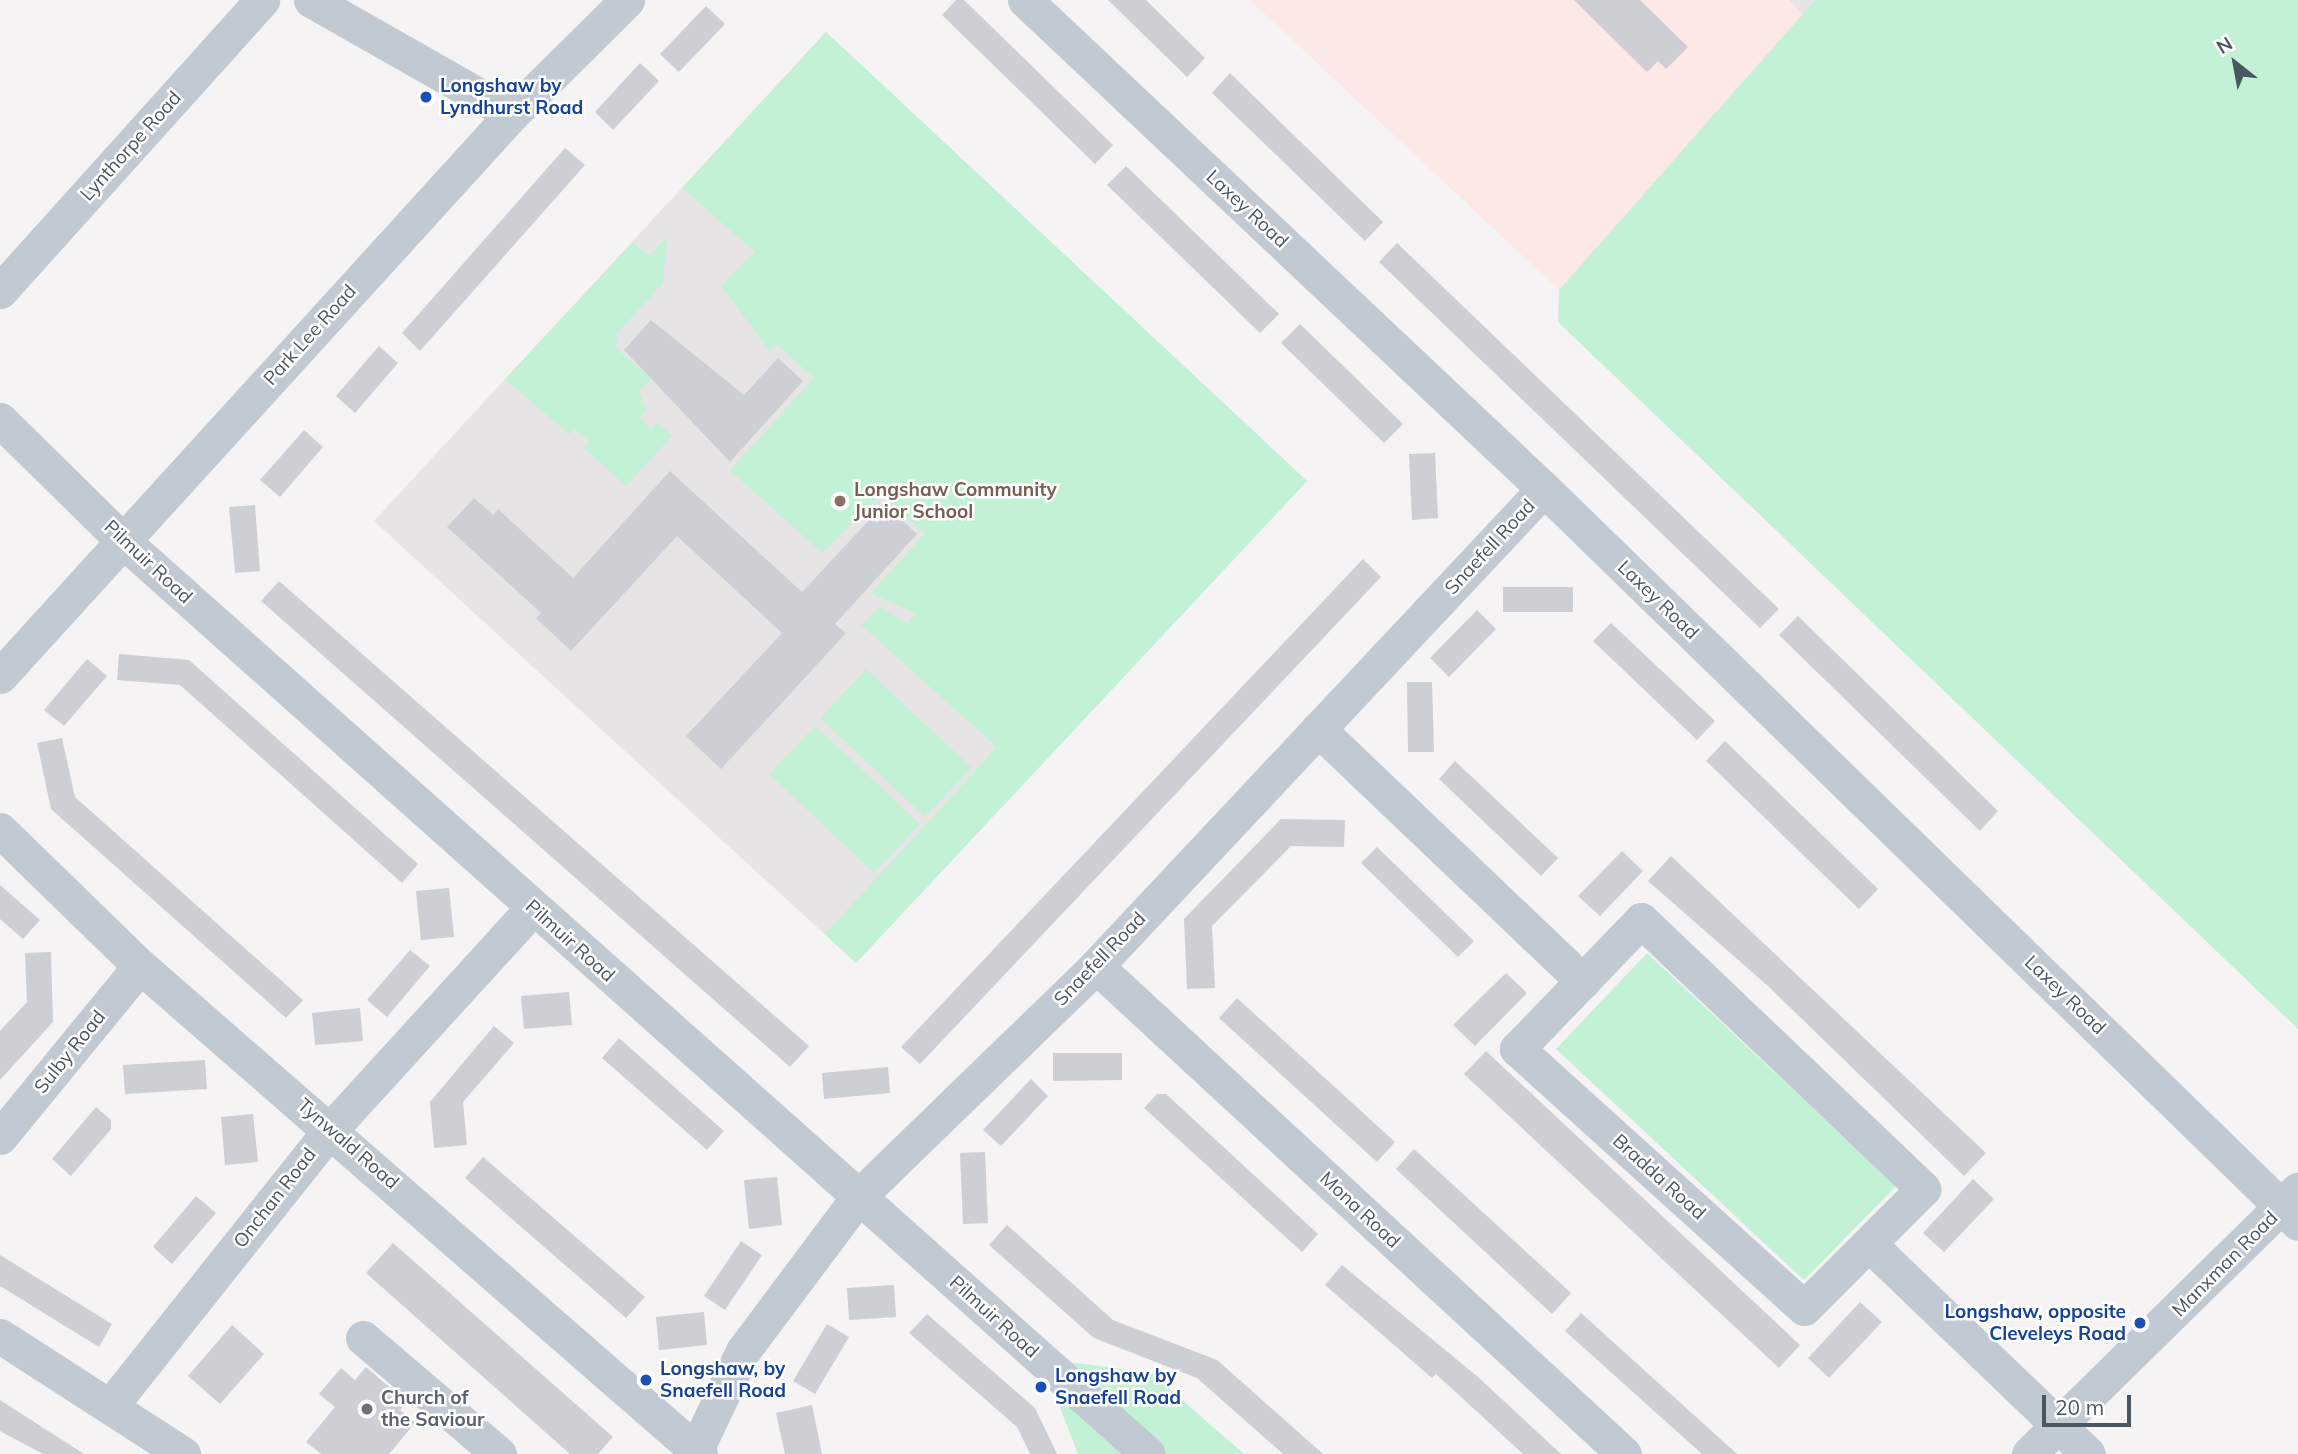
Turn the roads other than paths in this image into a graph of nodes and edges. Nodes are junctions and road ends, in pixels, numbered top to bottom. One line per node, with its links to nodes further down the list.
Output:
1 (262, 0): 6 (street, Lynthorpe Road)
2 (311, 0): 5 (street)
3 (627, 0): 5 (street, Park Lee Road)
4 (1026, 0): 8 (street, Laxey Road)
5 (512, 114): 9 (street, Park Lee Road)
6 (0, 291)
7 (0, 420): 9 (street, Pilmuir Road)
8 (1544, 489): 11 (street, Snaefell Road); 20 (street, Laxey Road)
9 (122, 540): 10 (street, Park Lee Road); 13 (street, Pilmuir Road)
10 (0, 676)
11 (1318, 729): 15 (street, Snaefell Road); 16 (street)
12 (0, 830): 14 (street, Tynwald Road)
13 (533, 908): 17 (street, Onchan Road); 19 (street, Pilmuir Road)
14 (140, 966): 17 (street, Tynwald Road); 18 (street, Sulby Road)
15 (1096, 966): 19 (street, Snaefell Road); 30 (street, Mona Road)
16 (1583, 981): 21 (street, Bradda Road); 21 (street, Bradda Road)
17 (331, 1129): 24 (street, Onchan Road); 26 (street, Tynwald Road)
18 (0, 1137)
19 (858, 1197): 26 (street, Snaefell Road); 29 (street, Pilmuir Road)
20 (2293, 1207): 25 (street, Manxman Road)
21 (1869, 1244): 25 (street)
22 (0, 1336): 24 (street)
23 (363, 1338): 28 (street)
24 (112, 1404): 27 (street)
25 (2058, 1429): 31 (street, Manxman Road); 32 (street)
26 (697, 1453)
27 (183, 1454)
28 (499, 1454)
29 (1148, 1454)
30 (1624, 1454)
31 (2029, 1454)
32 (2088, 1454)

